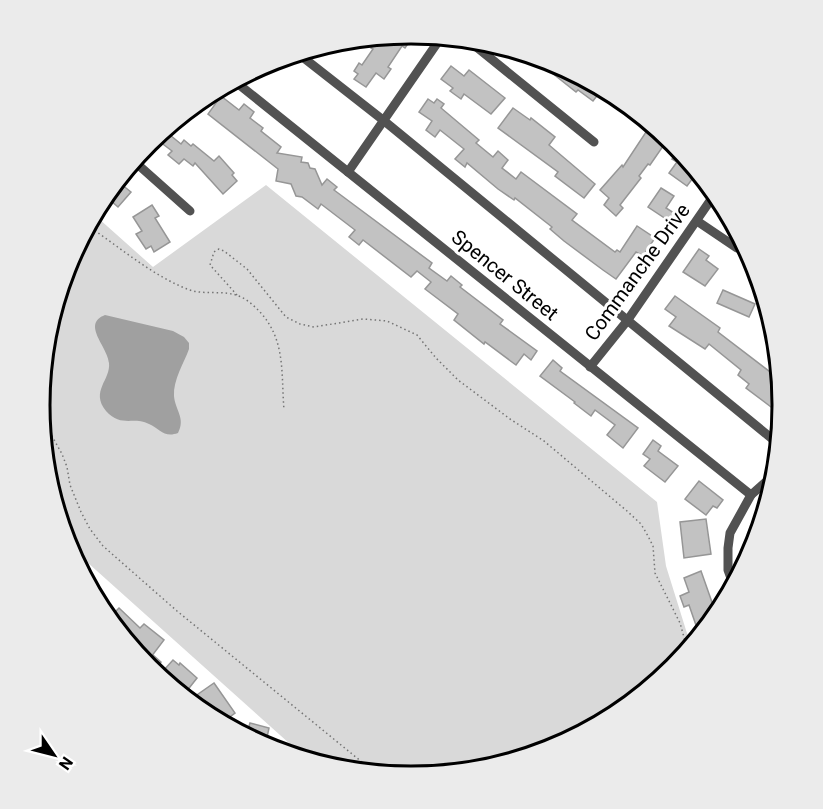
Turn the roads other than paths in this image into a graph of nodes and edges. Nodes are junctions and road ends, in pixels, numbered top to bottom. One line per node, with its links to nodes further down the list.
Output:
1 (436, 44): 5 (street)
2 (480, 50): 6 (street)
3 (306, 60): 5 (street)
4 (241, 87): 8 (street, Spencer Street)
5 (383, 120): 8 (street); 13 (street)
6 (594, 142)
7 (140, 166): 10 (street)
8 (348, 172): 14 (street, Spencer Street)
9 (710, 201): 11 (street, Commanche Drive)
10 (190, 211)
11 (697, 221): 12 (street); 13 (street, Commanche Drive)
12 (736, 247)
13 (627, 321): 14 (street, Commanche Drive); 15 (street)
14 (590, 367): 17 (street, Spencer Street)
15 (771, 438)
16 (764, 484): 17 (street)
17 (750, 495): 18 (street)
18 (730, 574)

